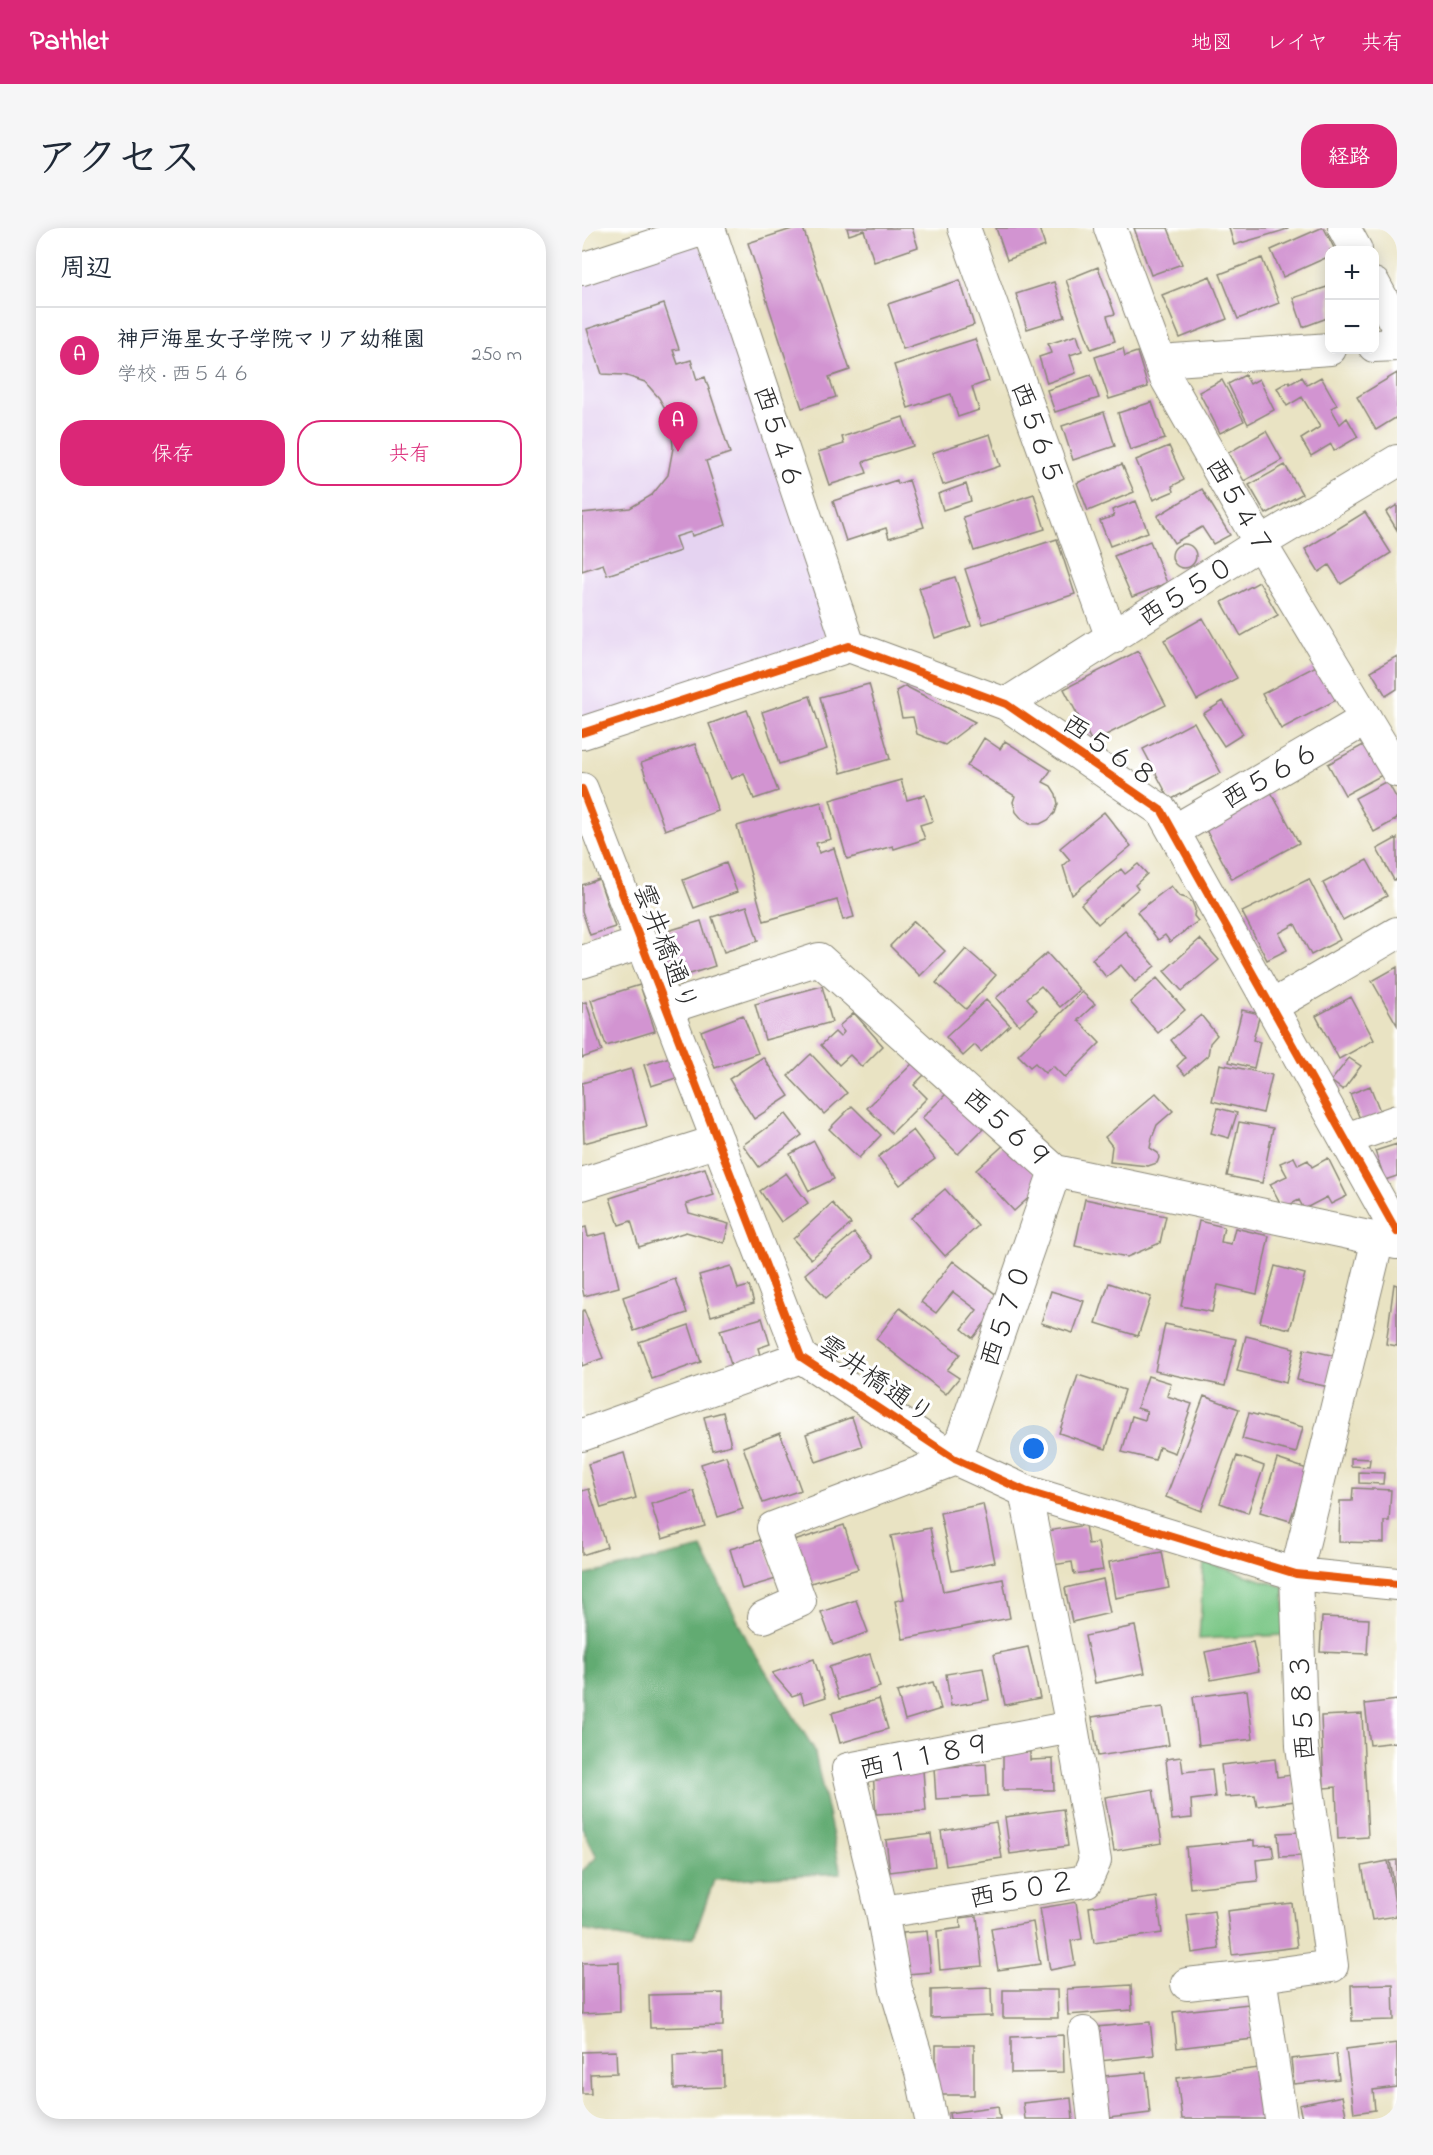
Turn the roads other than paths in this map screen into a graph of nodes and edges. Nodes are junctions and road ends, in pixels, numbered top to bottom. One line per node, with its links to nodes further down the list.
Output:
1 (708, 228): 6 (street); 16 (street, 西５４６)
2 (964, 228): 15 (street, 西５６５)
3 (1110, 228): 12 (street, 西５４７)
4 (1344, 228): 5 (street)
5 (1354, 246)
6 (582, 269)
7 (1379, 293): 8 (street)
8 (1397, 326)
9 (1397, 345): 10 (street)
10 (1379, 346)
11 (1325, 349): 12 (street)
12 (1160, 361): 14 (street, 西５４７)
13 (1397, 460): 14 (street, 西５５０)
14 (1260, 543): 15 (street, 西５５０); 18 (street, 西５４７)
15 (1112, 638): 17 (street, 西５５０)
16 (849, 646): 17 (street, 西５６８); 19 (street)
17 (1006, 704): 22 (street, 西５６８)
18 (1366, 719): 20 (street, 西５４７); 22 (street, 西５６６)
19 (582, 733)
20 (1397, 771)
21 (582, 789): 24 (street, 雲井橋通り)
22 (1173, 831): 26 (street, 西５６８)
23 (1397, 933): 26 (street)
24 (642, 943): 25 (street); 27 (street, 雲井橋通り)
25 (582, 962)
26 (1272, 1006): 29 (street, 西５６８)
27 (667, 1008): 30 (street, 雲井橋通り); 31 (street, 西５６９)
28 (1397, 1120): 29 (street)
29 (1346, 1139): 33 (street, 西５６８)
30 (718, 1141): 32 (street); 34 (street, 雲井橋通り)
31 (1055, 1171): 33 (street, 西５６９); 36 (street, 西５７０)
32 (582, 1184)
33 (1391, 1238): 38 (street, 西５８３)
34 (801, 1357): 35 (street); 36 (street, 雲井橋通り)
35 (582, 1436)
36 (955, 1460): 37 (street, 雲井橋通り); 40 (street)
37 (1025, 1491): 38 (street, 雲井橋通り); 41 (street, 西５０２)
38 (1296, 1574): 39 (street, 雲井橋通り); 43 (street, 西５８３)
39 (1397, 1584)
40 (764, 1617)
41 (1072, 1727): 42 (street, 西５０２); 42 (street, 西１１８９)
42 (882, 1912): 46 (street)
43 (1260, 1976): 44 (street); 48 (street)
44 (1187, 1984)
45 (1084, 2033): 47 (street)
46 (931, 2119)
47 (1094, 2119)
48 (1281, 2119)

